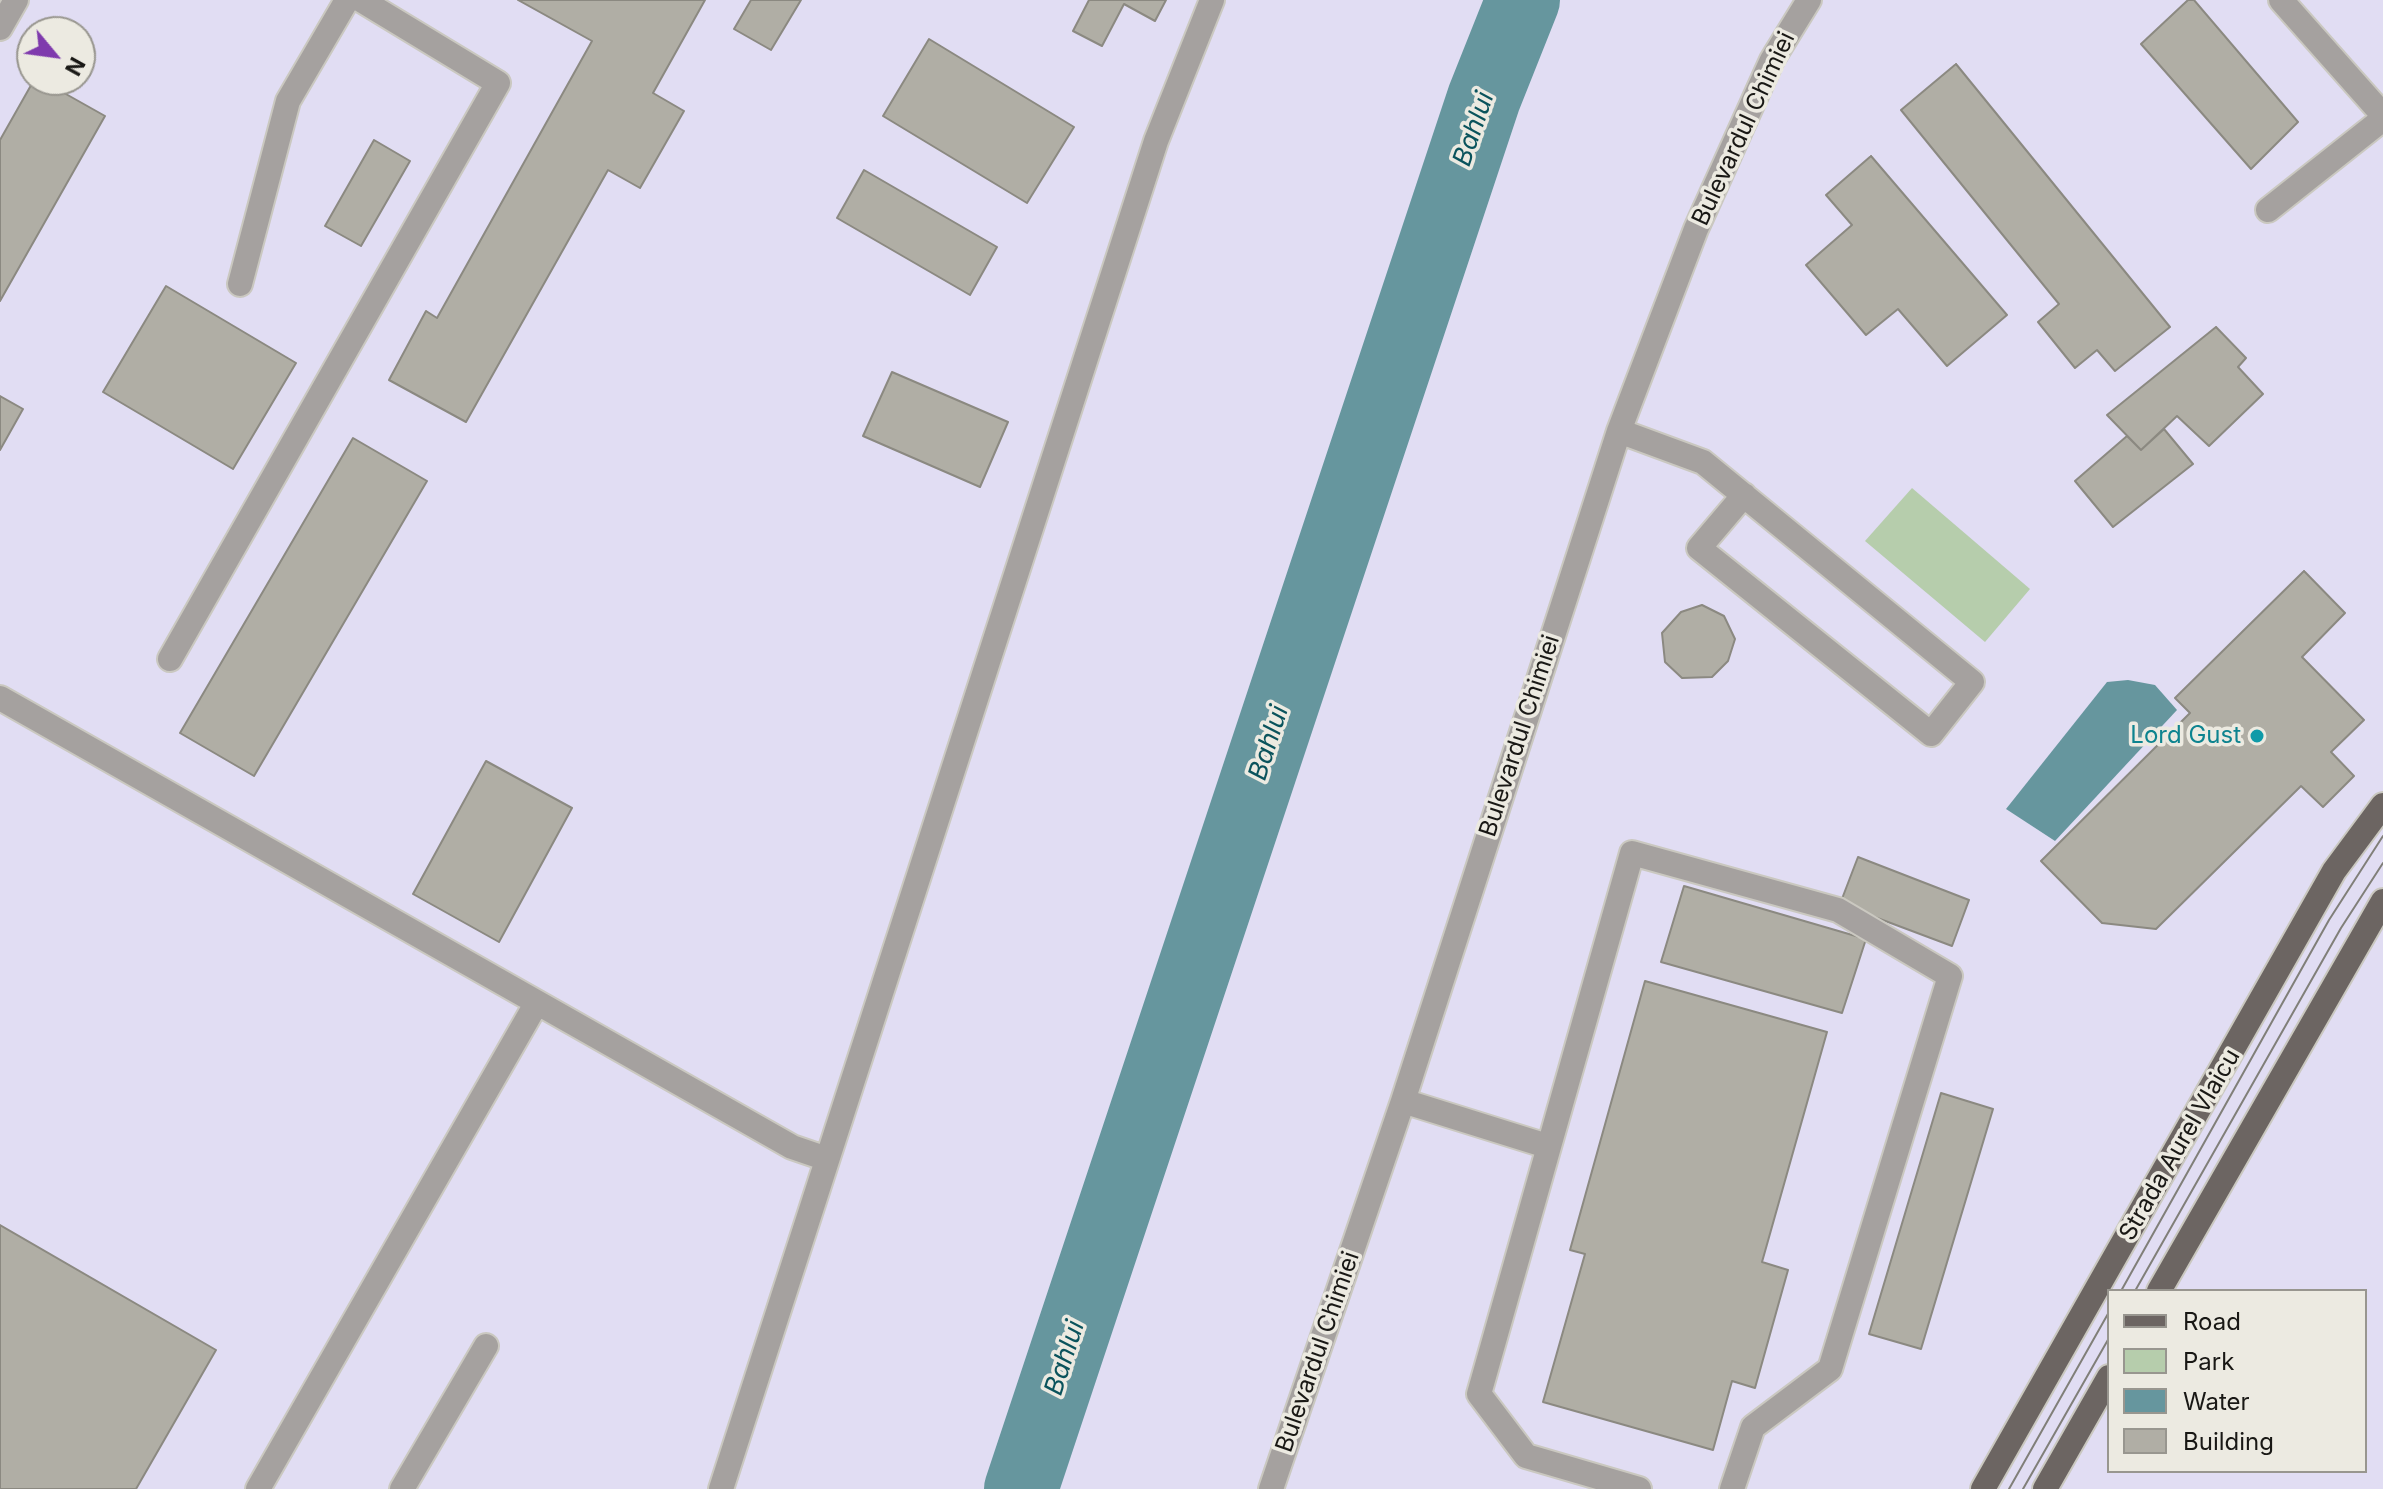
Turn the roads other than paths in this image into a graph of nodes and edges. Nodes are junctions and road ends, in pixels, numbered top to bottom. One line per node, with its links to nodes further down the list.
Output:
1 (16, 0): 7 (street)
2 (347, 0): 10 (street)
3 (361, 0): 13 (street)
4 (1212, 0): 20 (street)
5 (1809, 0): 11 (street, Bulevardul Chimiei)
6 (2281, 0): 8 (street)
7 (0, 28)
8 (2383, 117): 9 (street)
9 (2268, 210)
10 (240, 284)
11 (1619, 431): 12 (street); 18 (street, Bulevardul Chimiei)
12 (1744, 495): 12 (street)
13 (170, 659)
14 (0, 698): 17 (street)
15 (2383, 805): 30 (main road, Strada Aurel Vlaicu)
16 (2383, 901): 21 (main road)
17 (536, 1004): 20 (street); 24 (street)
18 (1403, 1101): 19 (street); 27 (street, Bulevardul Chimiei)
19 (1547, 1146): 28 (street); 29 (street)
20 (827, 1159): 26 (street)
21 (2160, 1289)
22 (486, 1346): 25 (street)
23 (2107, 1380): 31 (main road)
24 (258, 1489)
25 (402, 1489)
26 (721, 1489)
27 (1271, 1489)
28 (1639, 1489)
29 (1732, 1489)
30 (1983, 1489)
31 (2045, 1489)

